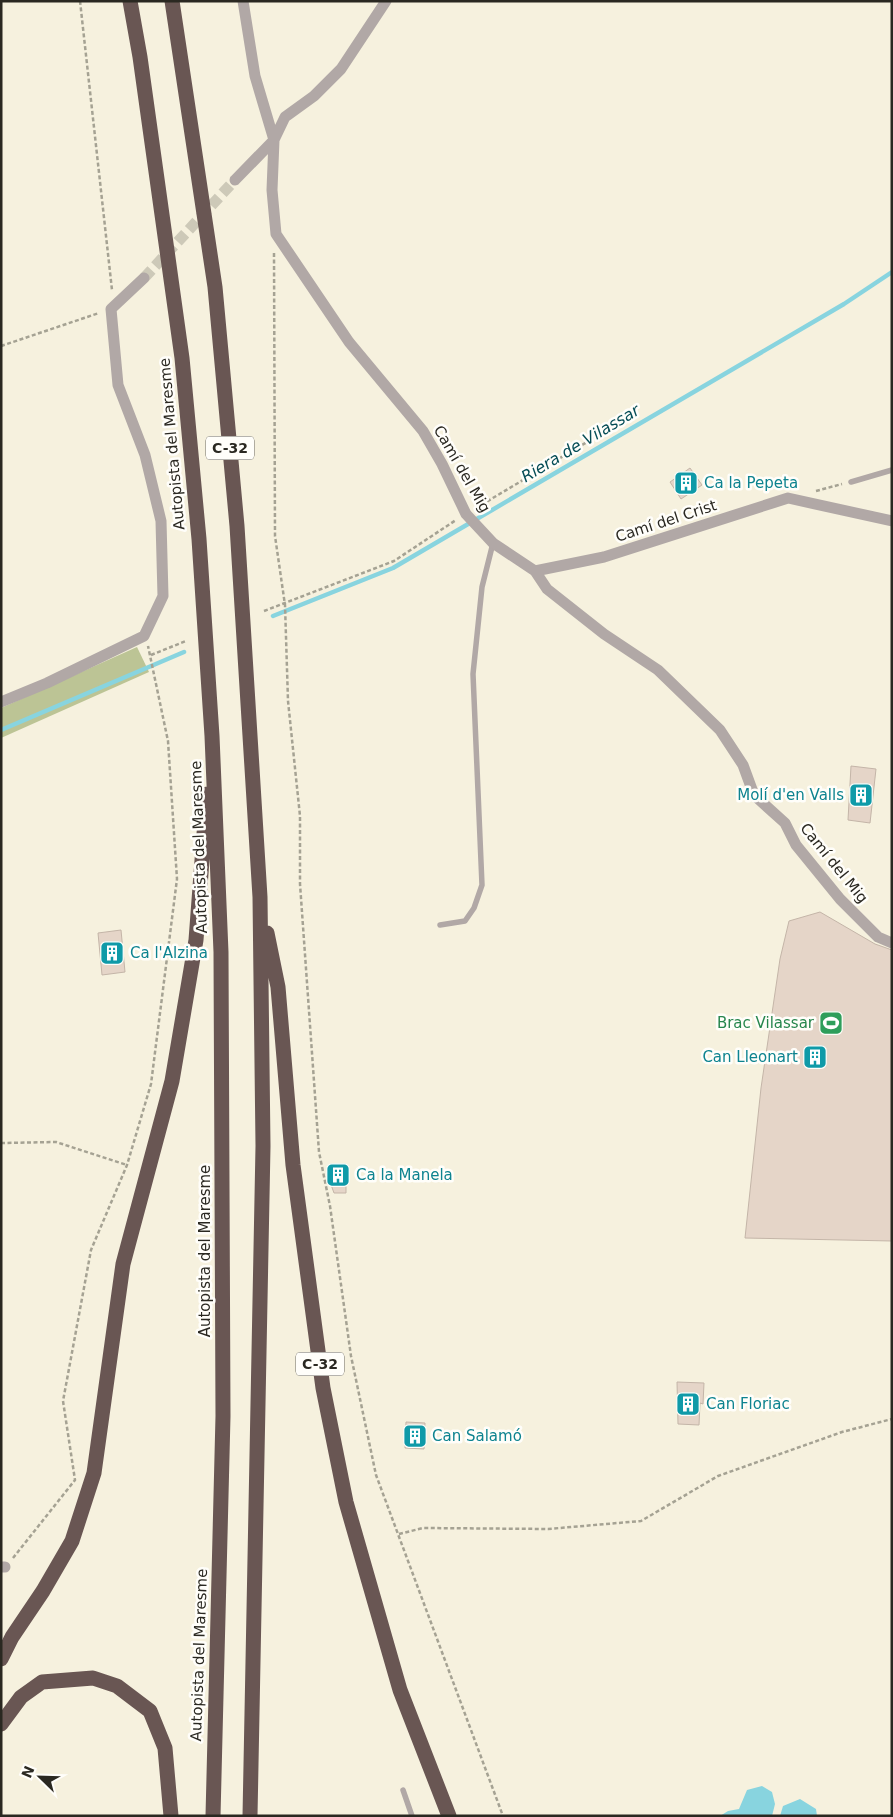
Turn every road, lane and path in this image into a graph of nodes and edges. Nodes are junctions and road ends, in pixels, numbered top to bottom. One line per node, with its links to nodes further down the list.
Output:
1 (80, 1): 10 (path)
2 (130, 1): 24 (highway, Autopista del Maresme / C-32)
3 (172, 1): 25 (highway, C-32)
4 (243, 1): 6 (street, Camí del Mig)
5 (386, 1): 6 (street)
6 (274, 140): 7 (street); 8 (street, Camí del Mig)
7 (234, 180)
8 (276, 234): 16 (street, Camí del Mig); 20 (path)
9 (144, 278): 10 (street)
10 (110, 309): 11 (path); 23 (street)
11 (1, 346)
12 (614, 426): 16 (path)
13 (892, 470): 14 (lane)
14 (851, 482): 15 (path)
15 (815, 491)
16 (466, 514): 18 (street, Camí del Mig); 20 (path)
17 (892, 520): 19 (street, Camí del Crist)
18 (493, 543): 19 (street, Camí del Mig); 26 (lane)
19 (535, 571): 27 (street, Camí del Mig)
20 (284, 605): 21 (path); 31 (path)
21 (264, 611)
22 (186, 641): 29 (path)
23 (1, 702)
24 (212, 736): 33 (highway); 37 (highway, Autopista del Maresme / C-32)
25 (260, 897): 38 (highway, C-32); 40 (highway, C-32)
26 (440, 925)
27 (892, 943)
28 (1, 1143): 29 (path)
29 (127, 1165): 32 (path)
30 (892, 1419): 31 (path)
31 (399, 1534): 41 (path)
32 (3, 1567)
33 (1, 1659)
34 (1, 1724): 36 (highway)
35 (403, 1790): 39 (lane)
36 (171, 1816)
37 (213, 1816)
38 (250, 1816)
39 (412, 1816)
40 (449, 1816)
41 (504, 1816)

